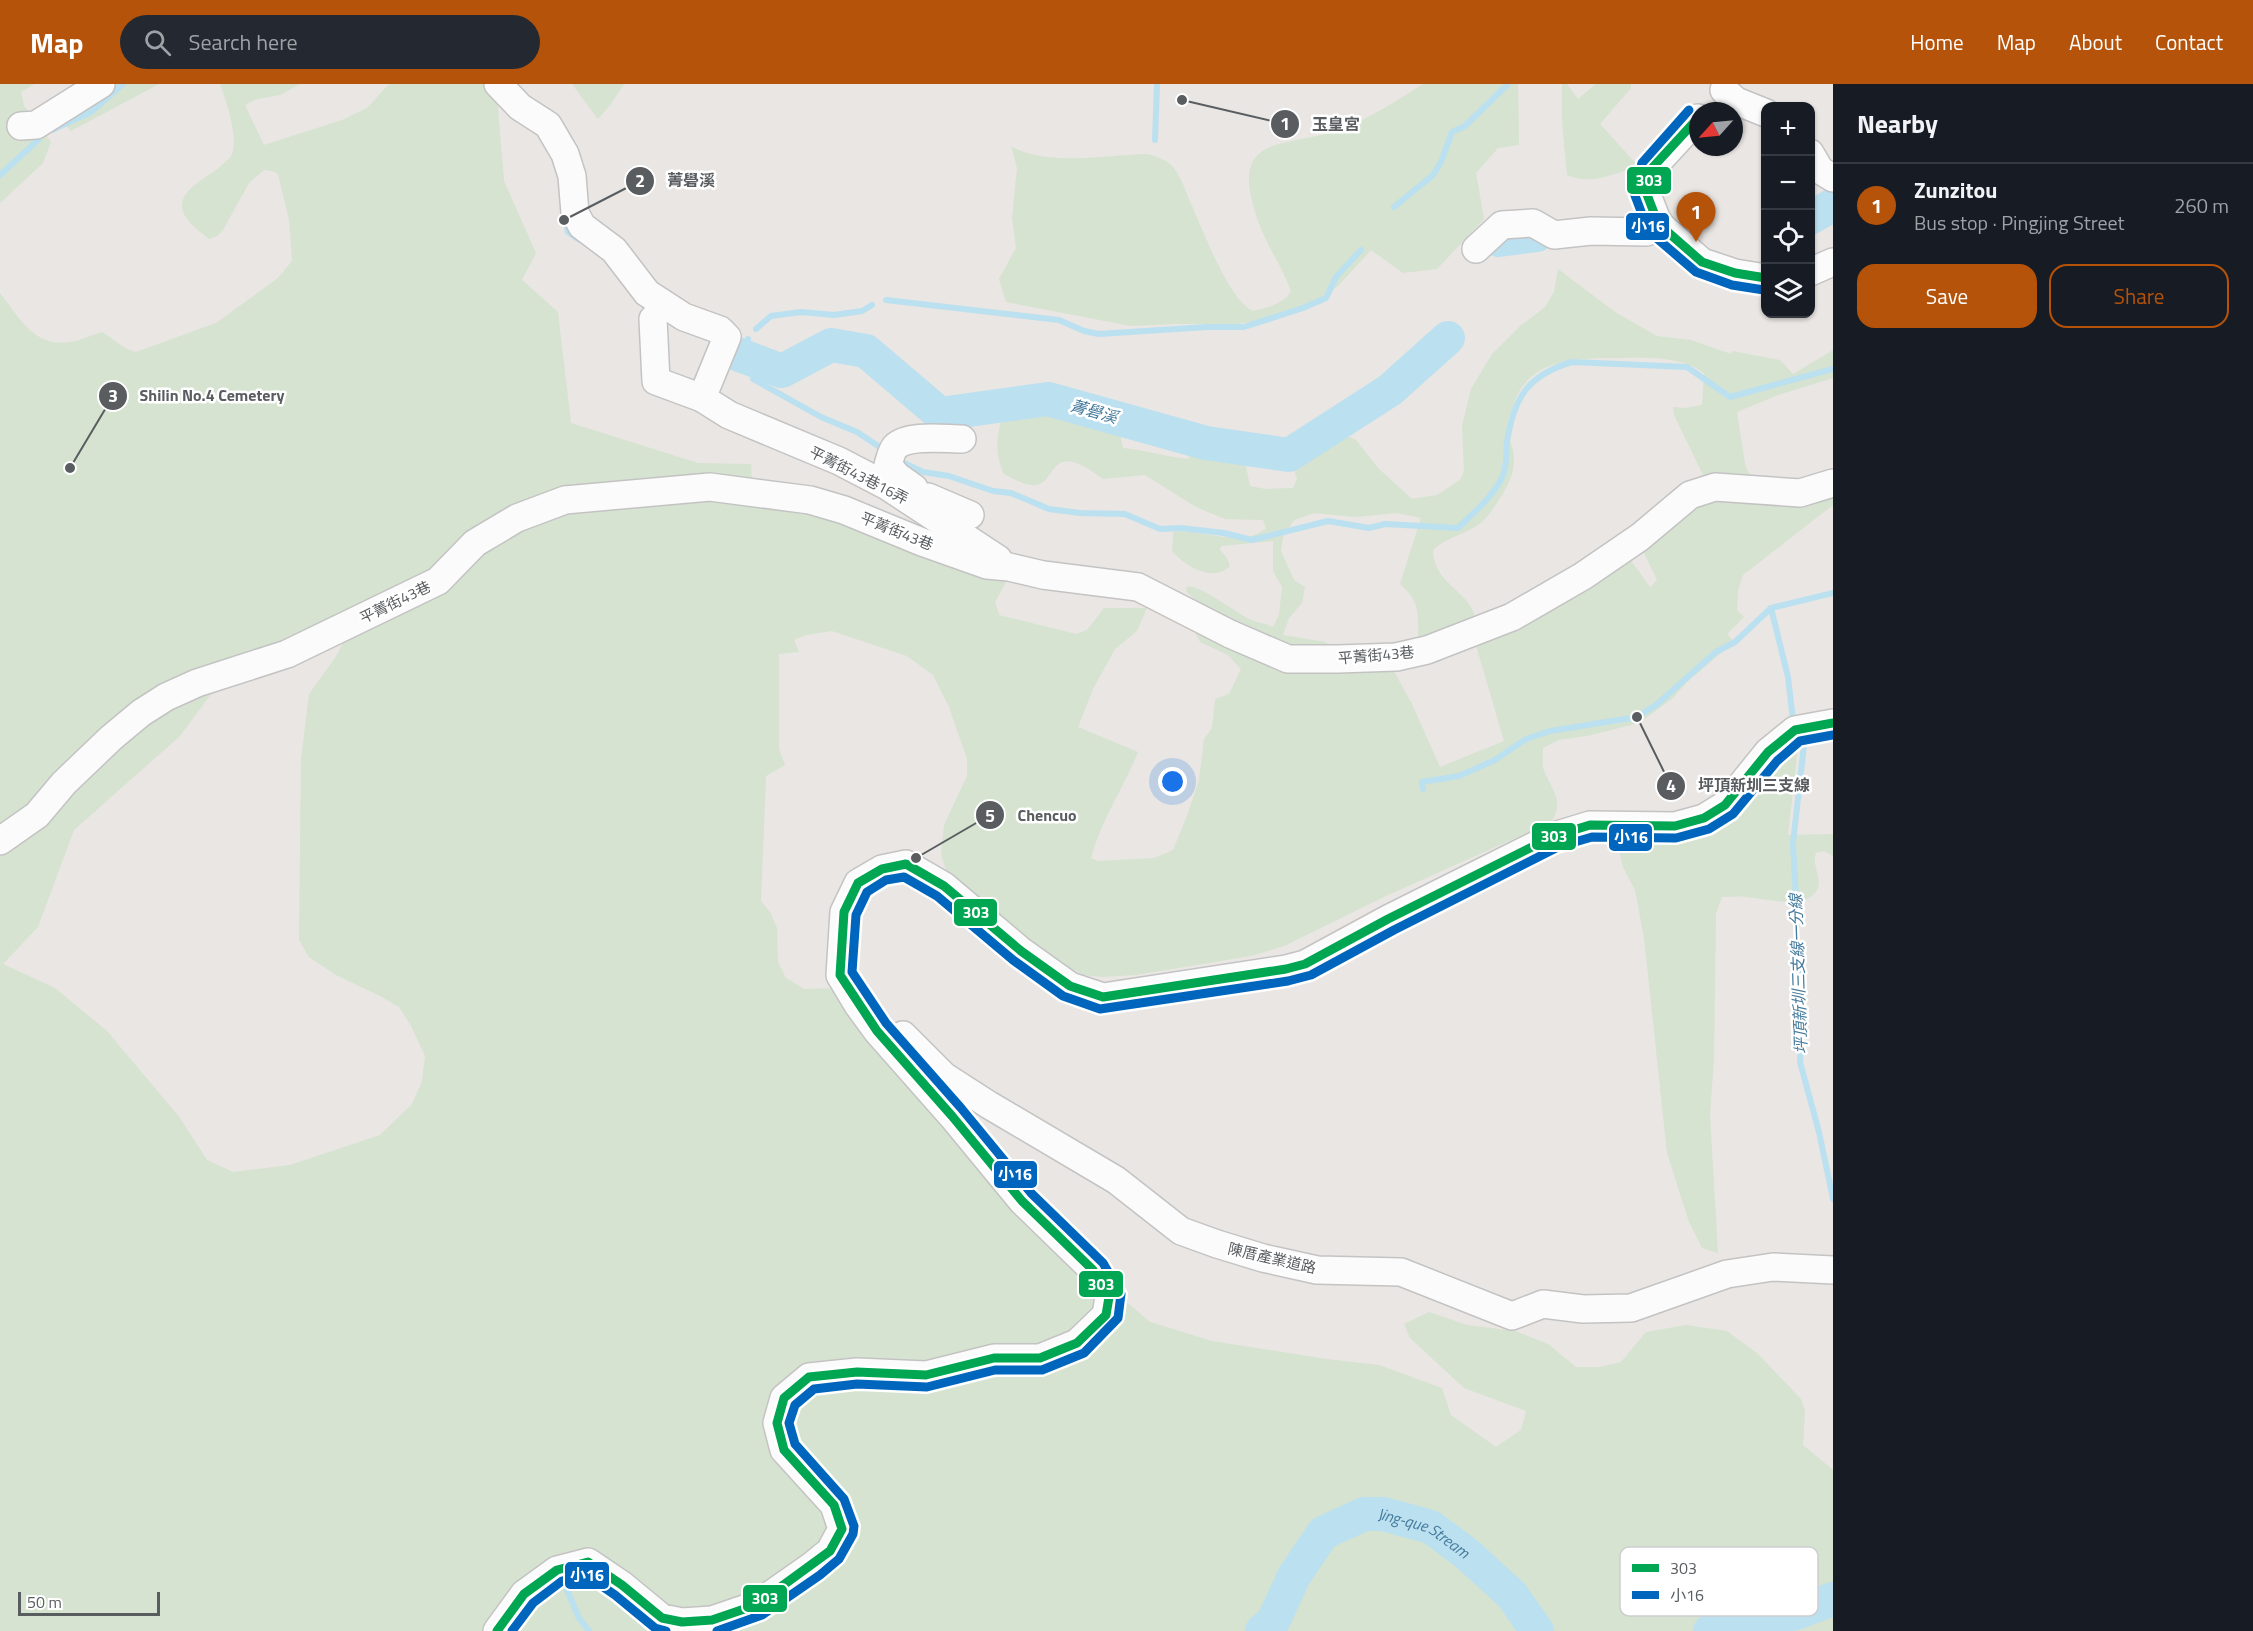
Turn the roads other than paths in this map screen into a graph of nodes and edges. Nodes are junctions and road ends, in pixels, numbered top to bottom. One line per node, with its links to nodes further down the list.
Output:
1 (101, 84): 6 (street)
2 (498, 84): 16 (street)
3 (1727, 87): 4 (street); 5 (street)
4 (1713, 102)
5 (1761, 111)
6 (21, 126)
7 (1689, 128): 10 (street)
8 (1812, 156): 9 (street)
9 (1833, 178)
10 (1662, 226): 11 (street); 14 (street)
11 (1476, 249)
12 (1833, 262): 13 (street)
13 (1815, 270)
14 (1761, 278)
15 (652, 319): 16 (street, 平菁街43巷16弄)
16 (702, 398): 19 (street, 平菁街43巷16弄)
17 (962, 440): 19 (street)
18 (1833, 483): 21 (street, 平菁街43巷)
19 (924, 502): 20 (street); 21 (street, 平菁街43巷16弄)
20 (970, 515)
21 (1009, 567): 23 (street, 平菁街43巷)
22 (1833, 723): 24 (street)
23 (0, 841)
24 (842, 948): 25 (street, 陳厝產業道路); 26 (street)
25 (1833, 1270)
26 (497, 1631)

